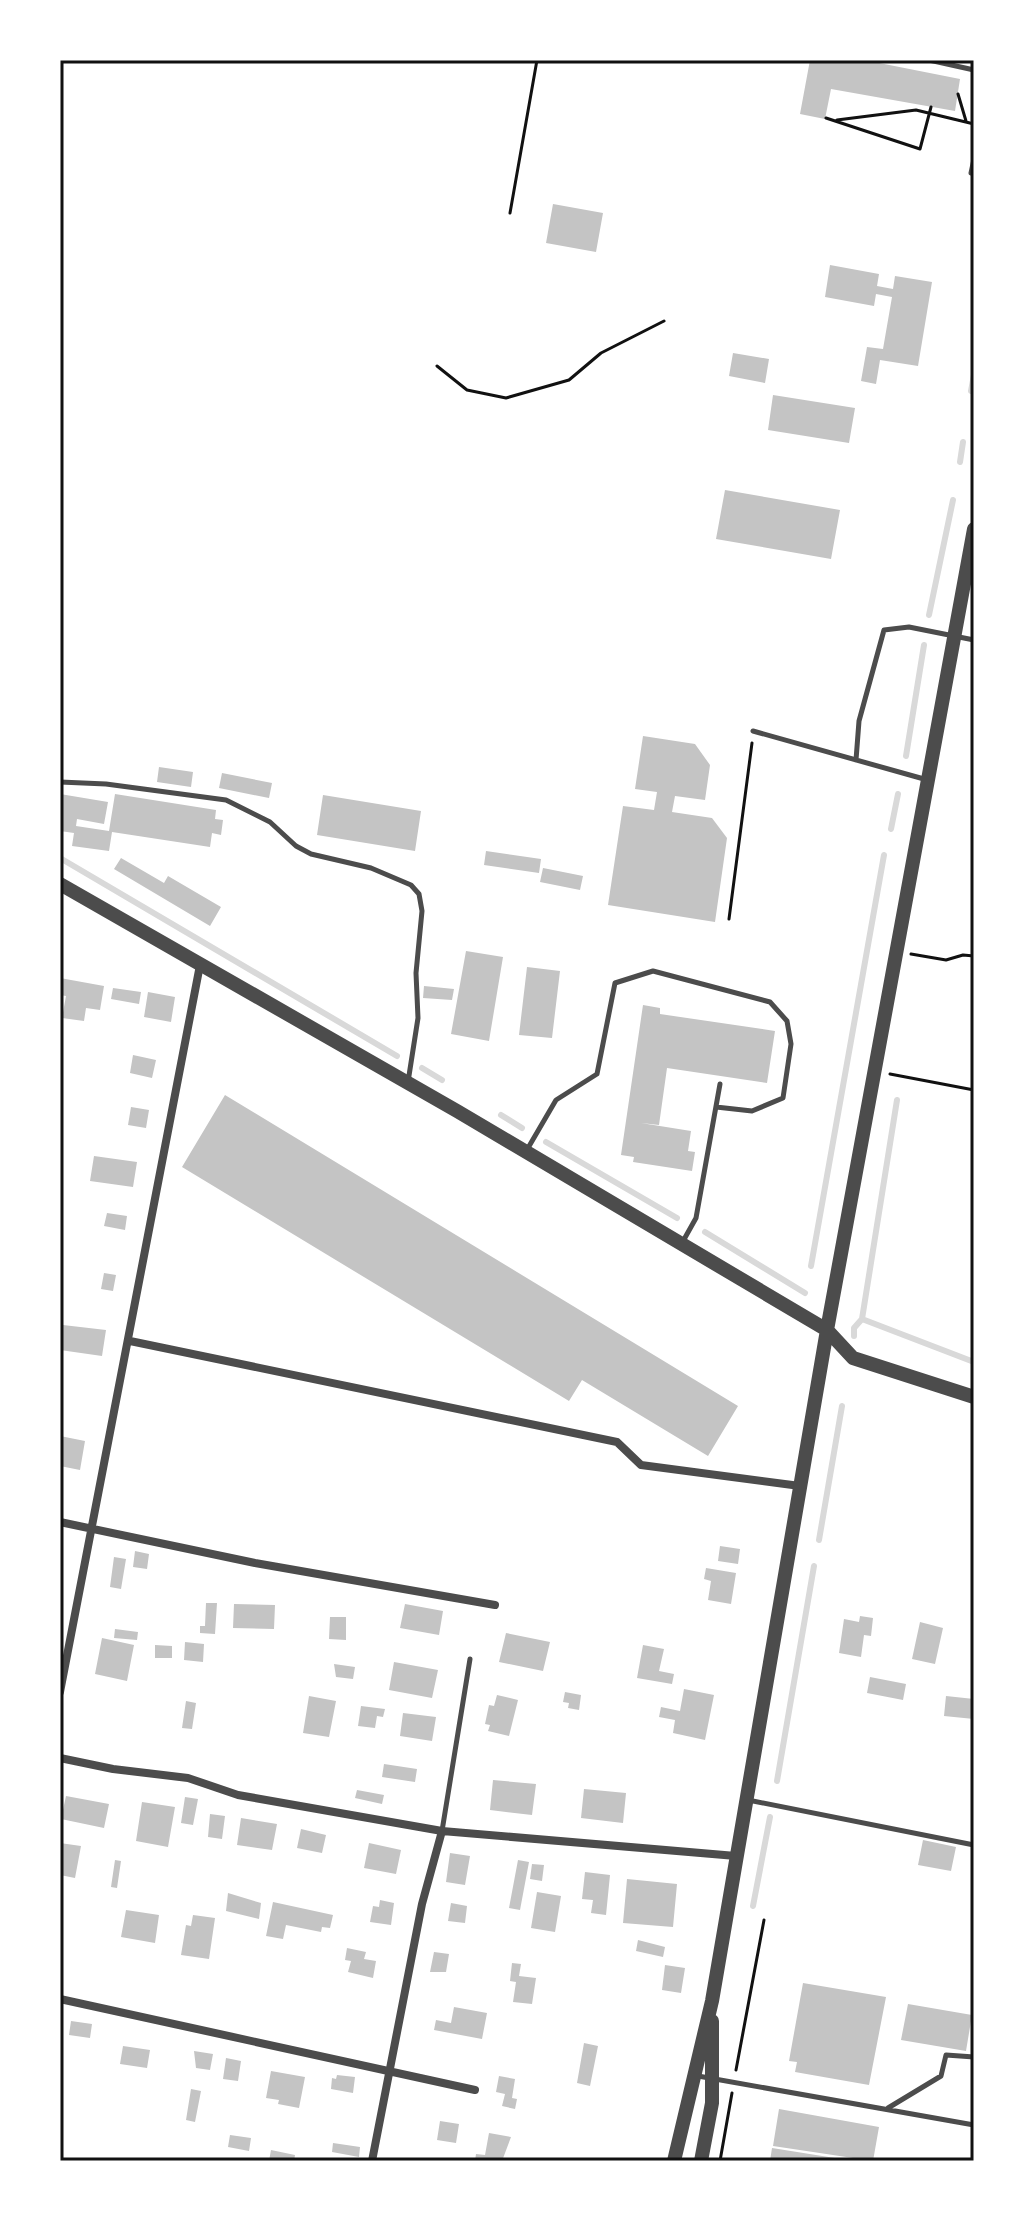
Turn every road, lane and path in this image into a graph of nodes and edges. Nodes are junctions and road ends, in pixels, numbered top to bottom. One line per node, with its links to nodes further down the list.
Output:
1 (537, 60): 13 (path)
2 (929, 60): 3 (lane)
3 (974, 70)
4 (958, 94): 9 (path)
5 (931, 107): 6 (path)
6 (930, 112): 8 (path); 8 (path); 9 (path)
7 (826, 118): 8 (path)
8 (833, 120)
9 (966, 121): 10 (path)
10 (974, 124)
11 (974, 159): 12 (lane)
12 (974, 173)
13 (510, 213)
14 (664, 321): 15 (path)
15 (437, 366)
16 (974, 529): 17 (street)
17 (955, 637): 18 (lane); 20 (lane); 21 (street)
18 (974, 640)
19 (753, 731): 20 (lane); 24 (path)
20 (856, 760): 21 (lane)
21 (929, 780): 25 (street)
22 (60, 782): 29 (lane)
23 (60, 884): 27 (street)
24 (729, 919)
25 (897, 951): 26 (path); 28 (street)
26 (974, 956)
27 (200, 965): 29 (street); 36 (street)
28 (875, 1071): 31 (path); 35 (street)
29 (408, 1083): 33 (street)
30 (720, 1084): 32 (lane)
31 (974, 1090)
32 (716, 1107): 33 (lane); 34 (lane)
33 (525, 1152): 34 (street)
34 (681, 1244): 35 (street)
35 (827, 1330): 37 (street); 38 (street)
36 (130, 1341): 38 (street); 40 (street)
37 (974, 1397)
38 (800, 1486): 45 (street)
39 (60, 1522): 40 (street)
40 (91, 1530): 41 (street); 43 (street)
41 (495, 1605)
42 (470, 1659): 46 (lane)
43 (60, 1692)
44 (60, 1758): 46 (street)
45 (747, 1800): 47 (lane); 48 (street)
46 (442, 1831): 48 (street); 53 (street)
47 (974, 1845)
48 (736, 1856): 51 (street)
49 (764, 1920): 56 (path)
50 (60, 1999): 53 (street)
51 (712, 2001): 54 (street); 55 (street)
52 (974, 2057): 58 (lane)
53 (391, 2071): 57 (street); 60 (street)
54 (693, 2075): 55 (lane); 61 (street)
55 (712, 2079): 56 (lane); 62 (street)
56 (734, 2083): 58 (lane); 63 (path)
57 (475, 2090)
58 (887, 2109): 59 (lane)
59 (974, 2125)
60 (372, 2161)
61 (674, 2161)
62 (701, 2161)
63 (720, 2161)

